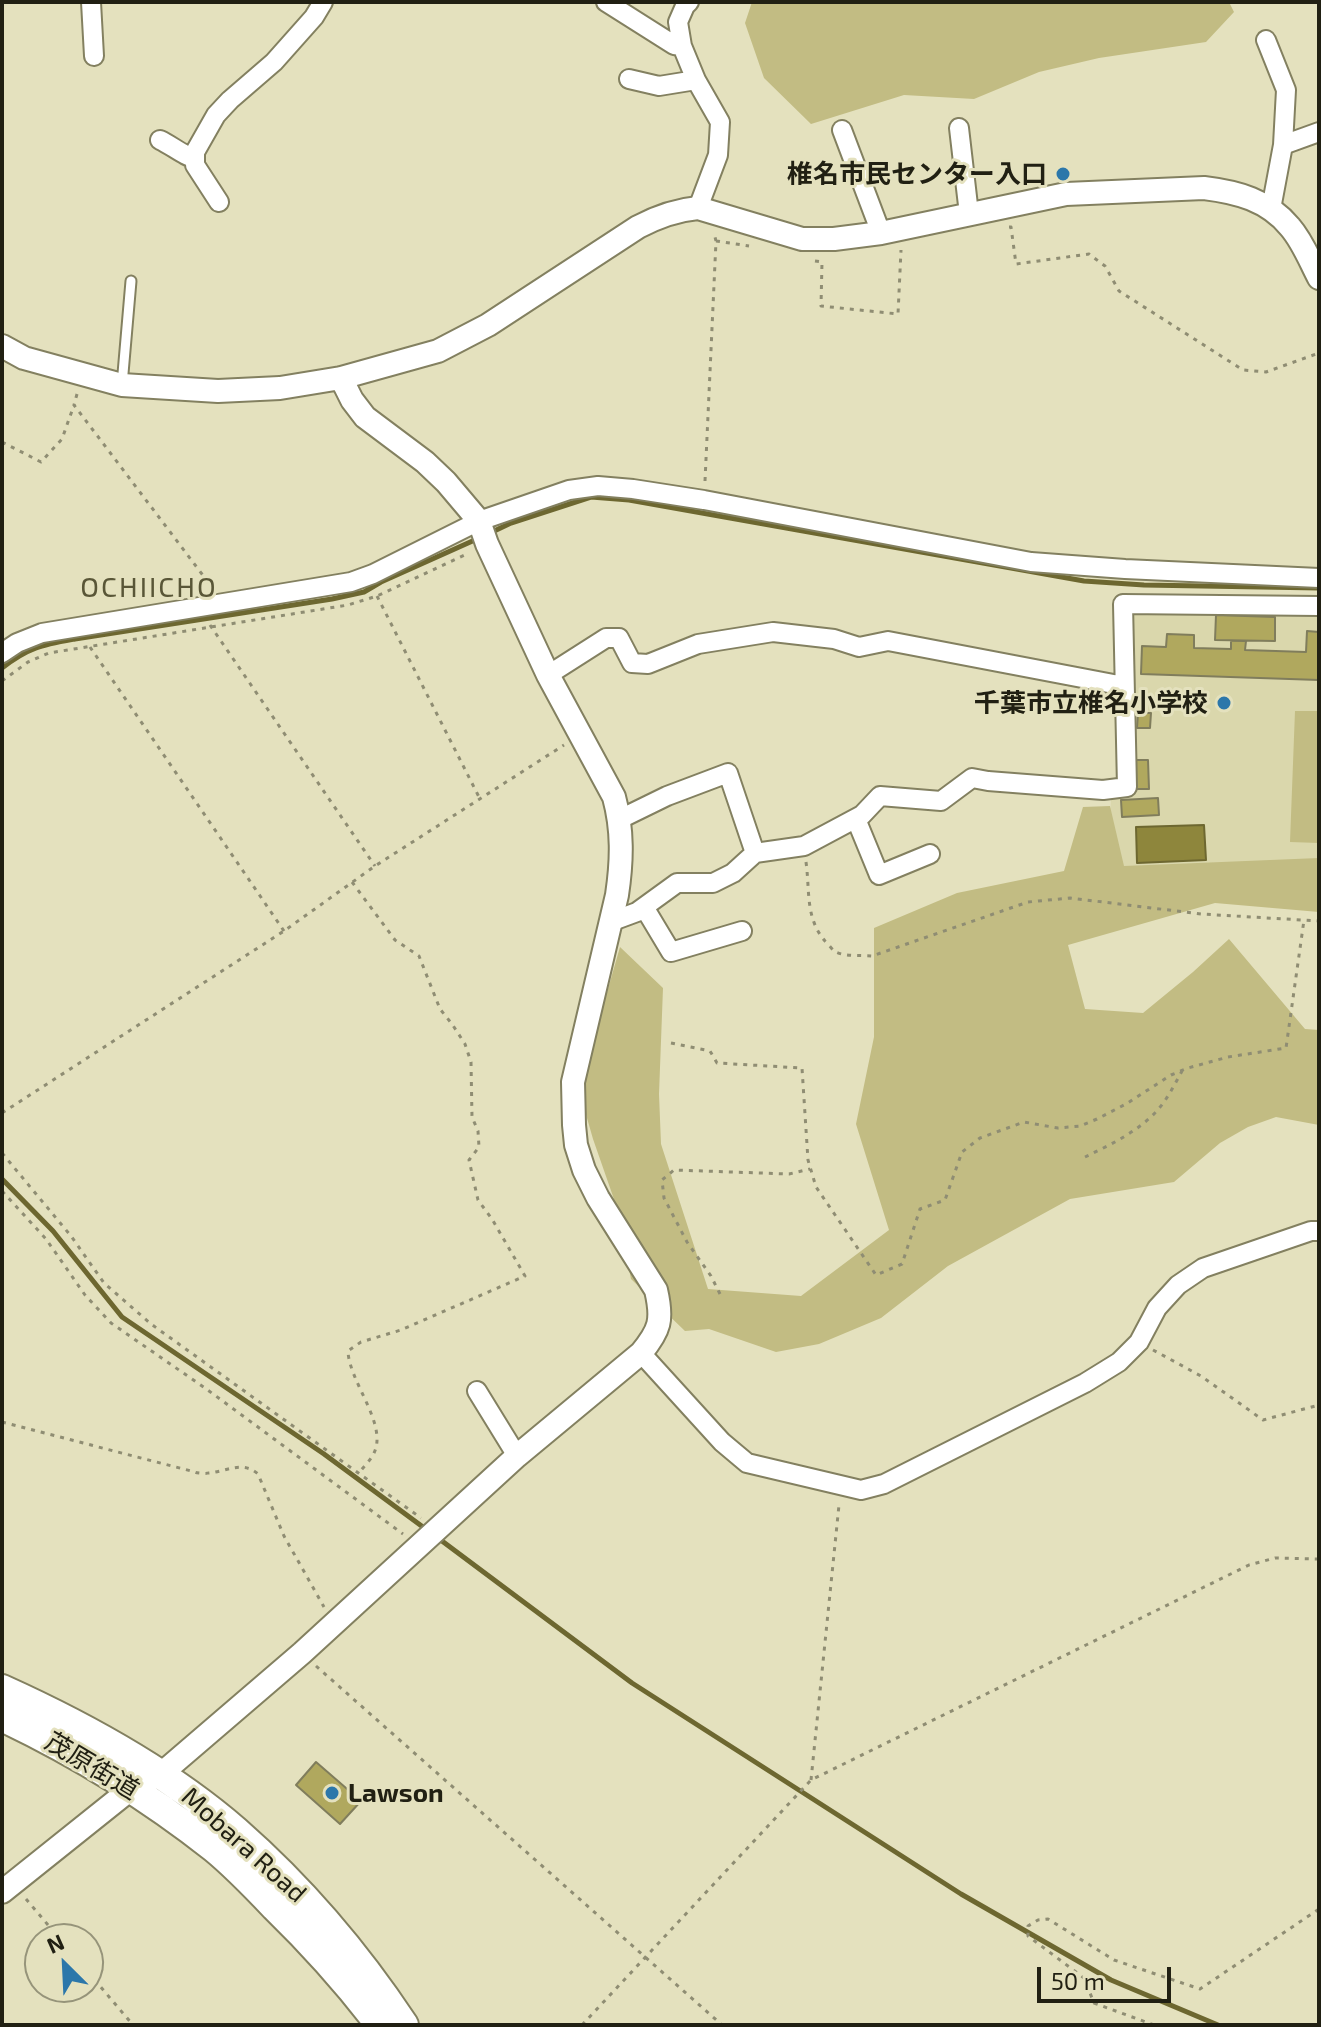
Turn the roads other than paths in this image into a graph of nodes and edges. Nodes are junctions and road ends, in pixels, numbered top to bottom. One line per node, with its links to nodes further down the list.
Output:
1 (91, 2): 7 (street)
2 (323, 2): 15 (street)
3 (606, 2): 6 (street)
4 (689, 2): 6 (street)
5 (1266, 40): 14 (street)
6 (682, 46): 9 (street)
7 (94, 56)
8 (629, 79): 9 (street)
9 (696, 80): 17 (street)
10 (959, 128): 19 (street)
11 (842, 130): 20 (street)
12 (1319, 132): 14 (street)
13 (160, 140): 15 (street)
14 (1283, 145): 18 (street)
15 (195, 158): 16 (street)
16 (219, 202)
17 (698, 208): 20 (street); 24 (street)
18 (1271, 209): 19 (street); 21 (street)
19 (969, 214): 20 (street)
20 (888, 232)
21 (1319, 277)
22 (131, 281): 25 (lane)
23 (2, 346): 25 (street)
24 (341, 378): 25 (street); 26 (street)
25 (122, 385)
26 (479, 521): 27 (street); 29 (street); 30 (street)
27 (1319, 578)
28 (1319, 606): 31 (street)
29 (2, 653)
30 (548, 675): 31 (street); 32 (street)
31 (1124, 686): 33 (street)
32 (620, 819): 34 (street); 37 (street)
33 (856, 819): 34 (street); 35 (street)
34 (755, 853): 36 (street)
35 (930, 854)
36 (644, 907): 37 (street); 38 (street)
37 (610, 922): 40 (street)
38 (742, 931)
39 (1319, 1231): 40 (street)
40 (641, 1353): 42 (street)
41 (477, 1391): 42 (street)
42 (517, 1456): 45 (street)
43 (2, 1689): 45 (main road, Mobara Road)
44 (2, 1717): 46 (main road, 茂原街道)
45 (161, 1774): 46 (street); 49 (main road, Mobara Road)
46 (132, 1788): 47 (street); 48 (main road, 茂原街道)
47 (7, 1888)
48 (380, 2025)
49 (404, 2025)

